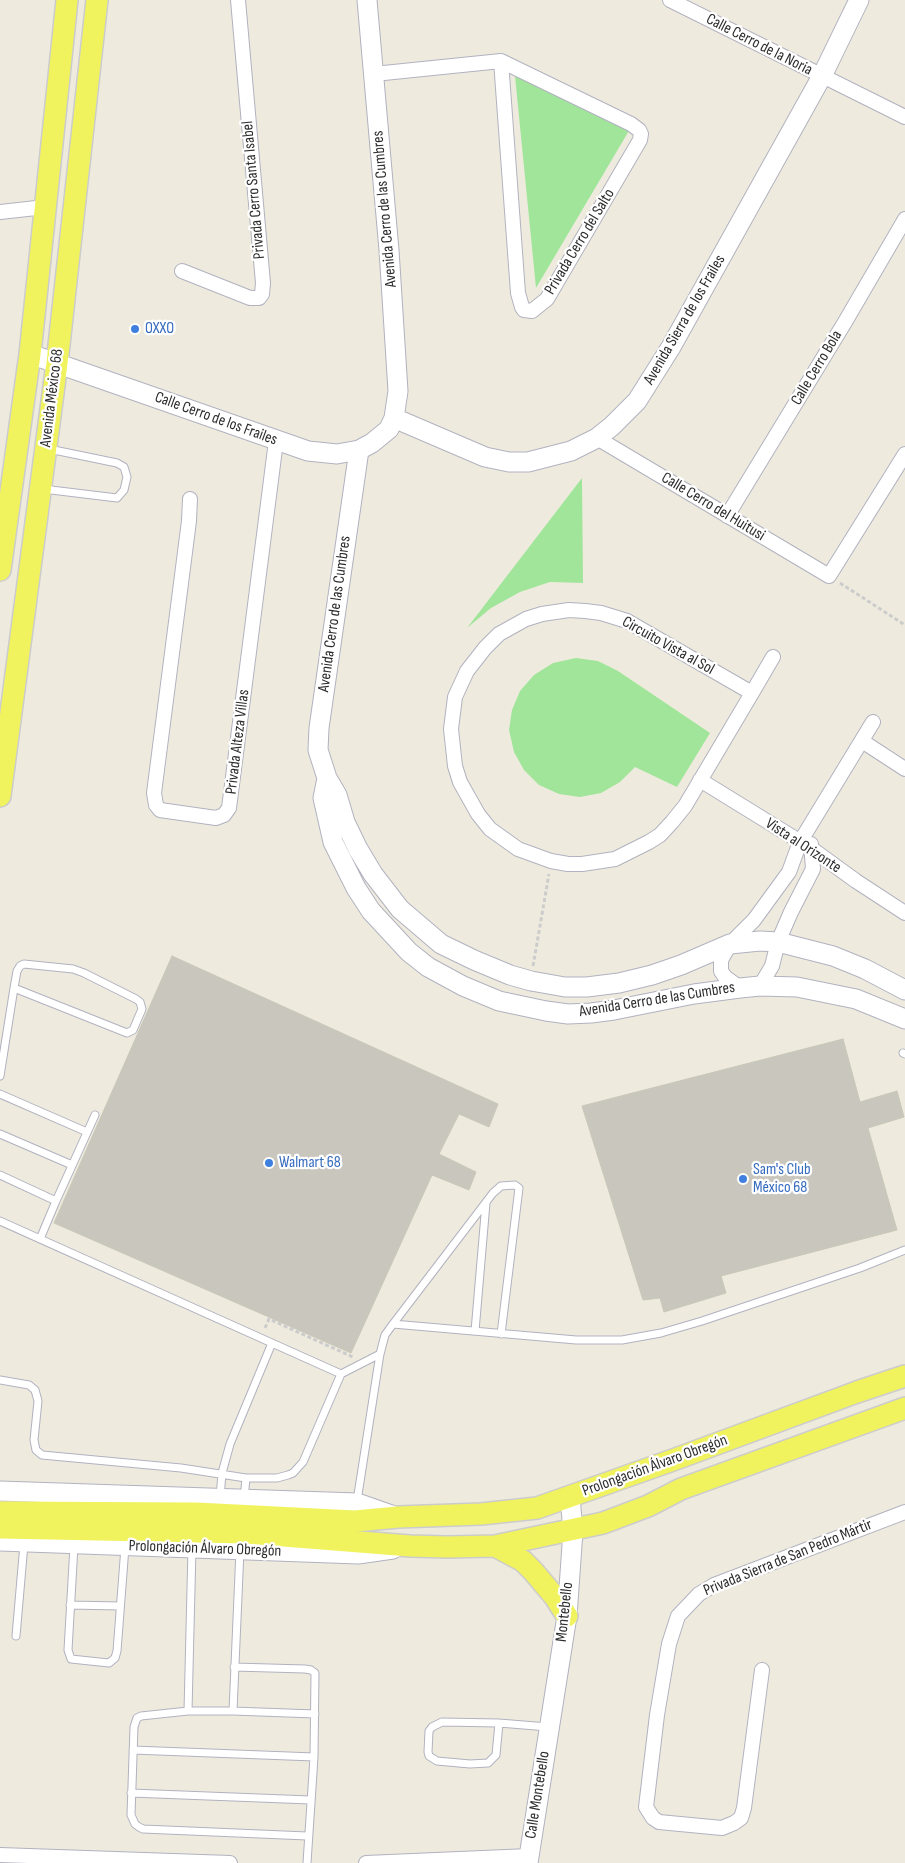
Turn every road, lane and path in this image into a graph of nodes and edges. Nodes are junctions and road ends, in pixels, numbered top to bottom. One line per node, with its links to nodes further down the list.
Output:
1 (66, 0): 11 (main road, Avenida México 68)
2 (97, 0): 16 (main road, Avenida México 68)
3 (238, 0): 14 (street, Privada Cerro Santa Isabel)
4 (367, 0): 8 (street, Avenida Cerro de las Cumbres)
5 (670, 0): 9 (street, Calle Cerro de la Noria)
6 (859, 0): 9 (street, Avenida Sierra de los Frailes)
7 (501, 61): 7 (street, Privada Cerro del Salto); 8 (street)
8 (374, 74): 17 (street, Avenida Cerro de las Cumbres)
9 (822, 76): 10 (street, Calle Cerro de la Noria); 18 (street, Avenida Sierra de los Frailes)
10 (905, 117)
11 (45, 207): 12 (street); 15 (main road, Avenida México 68)
12 (2, 208)
13 (905, 219): 26 (street, Calle Cerro Bola)
14 (182, 271)
15 (30, 354): 16 (street, Calle Cerro de los Frailes); 25 (main road, Avenida México 68)
16 (57, 363): 19 (street, Calle Cerro de los Frailes); 20 (main road, Avenida México 68)
17 (394, 418): 18 (street, Avenida Sierra de los Frailes); 21 (street, Calle Cerro de los Frailes)
18 (597, 438): 26 (street, Calle Cerro del Huitusi)
19 (276, 440): 21 (street, Calle Cerro de los Frailes); 24 (street, Privada Alteza Villas)
20 (46, 448): 23 (main road, Avenida México 68); 23 (lane)
21 (359, 450): 35 (street, Avenida Cerro de las Cumbres)
22 (905, 454): 28 (street)
23 (40, 489): 37 (main road, Avenida México 68)
24 (190, 499)
25 (5, 502): 27 (main road, Avenida México 68)
26 (727, 516): 28 (street, Calle Cerro del Huitusi)
27 (0, 570)
28 (829, 576): 29 (path)
29 (905, 625)
30 (773, 657): 31 (street)
31 (752, 693): 36 (street, Circuito Vista al Sol); 39 (street, Circuito Vista al Sol)
32 (873, 722): 33 (street)
33 (862, 740): 34 (street); 38 (street)
34 (905, 769)
35 (326, 778): 43 (street, Avenida Cerro de las Cumbres); 46 (street, Avenida Cerro de las Cumbres)
36 (700, 780): 38 (street, Vista al Orizonte); 39 (street, Circuito Vista al Sol)
37 (0, 796)
38 (806, 846): 40 (street, Vista al Orizonte); 41 (street); 42 (street)
39 (551, 861): 43 (path)
40 (905, 913)
41 (778, 942): 42 (street, Avenida Cerro de las Cumbres); 44 (street); 47 (street, Avenida Cerro de las Cumbres)
42 (730, 944): 43 (street, Avenida Cerro de las Cumbres); 46 (street)
43 (531, 981)
44 (760, 986): 46 (street, Avenida Cerro de las Cumbres); 48 (street, Avenida Cerro de las Cumbres)
45 (14, 988): 45 (lane); 49 (lane)
46 (740, 988)
47 (905, 990)
48 (905, 1019)
49 (0, 1076)
50 (0, 1094): 52 (lane)
51 (95, 1115): 52 (lane)
52 (87, 1132): 54 (lane)
53 (0, 1134): 54 (lane)
54 (72, 1165): 56 (lane)
55 (0, 1176): 56 (lane)
56 (56, 1201): 59 (lane)
57 (486, 1202): 61 (lane); 62 (lane); 63 (lane)
58 (0, 1221): 59 (lane)
59 (40, 1239): 64 (lane)
60 (905, 1250): 63 (lane)
61 (393, 1324): 62 (lane); 66 (lane)
62 (475, 1331): 63 (lane)
63 (501, 1334)
64 (262, 1338): 65 (lane); 67 (path)
65 (272, 1343): 68 (lane); 72 (lane)
66 (380, 1354): 67 (lane); 79 (lane)
67 (364, 1362): 68 (lane)
68 (341, 1374): 73 (lane)
69 (905, 1376): 75 (main road, Prolongación Álvaro Obregón)
70 (0, 1380): 72 (lane)
71 (905, 1408): 83 (main road, Prolongación Álvaro Obregón)
72 (222, 1473): 73 (lane); 76 (lane)
73 (246, 1478): 77 (lane)
74 (0, 1491): 76 (street, Prolongación Álvaro Obregón)
75 (570, 1497): 79 (main road, Prolongación Álvaro Obregón); 83 (street, Montebello)
76 (220, 1498): 77 (street, Prolongación Álvaro Obregón)
77 (244, 1499): 79 (street, Prolongación Álvaro Obregón)
78 (0, 1512): 82 (main road, Prolongación Álvaro Obregón)
79 (356, 1512): 82 (main road, Prolongación Álvaro Obregón)
80 (905, 1512): 96 (street, Privada Sierra de San Pedro Mártir)
81 (0, 1528): 82 (main road, Prolongación Álvaro Obregón)
82 (195, 1531): 87 (street, Prolongación Álvaro Obregón); 88 (main road, Prolongación Álvaro Obregón); 90 (street, Prolongación Álvaro Obregón); 97 (lane)
83 (573, 1531): 89 (main road, Prolongación Álvaro Obregón); 93 (street, Montebello)
84 (0, 1541): 85 (street, Prolongación Álvaro Obregón)
85 (24, 1541): 86 (street, Prolongación Álvaro Obregón); 94 (lane)
86 (74, 1543): 87 (street, Prolongación Álvaro Obregón); 91 (lane)
87 (125, 1545): 92 (lane)
88 (410, 1546): 89 (main road, Prolongación Álvaro Obregón); 90 (street, Prolongación Álvaro Obregón)
89 (495, 1546): 93 (main road)
90 (240, 1550): 95 (lane)
91 (70, 1605): 92 (lane); 92 (lane)
92 (120, 1606)
93 (567, 1616): 101 (street, Montebello)
94 (16, 1636)
95 (234, 1667): 98 (lane); 99 (lane)
96 (762, 1670)
97 (188, 1711): 98 (lane); 102 (lane)
98 (233, 1711): 99 (lane)
99 (314, 1714): 103 (lane)
100 (499, 1723): 100 (lane); 101 (lane)
101 (549, 1727): 108 (street, Calle Montebello)
102 (133, 1750): 103 (lane); 104 (lane)
103 (314, 1757): 105 (lane)
104 (131, 1793): 105 (lane); 106 (lane)
105 (310, 1800): 106 (lane)
106 (307, 1836): 111 (lane)
107 (0, 1855): 109 (street)
108 (529, 1859): 112 (street)
109 (68, 1860): 110 (street)
110 (230, 1863)
111 (307, 1863)
112 (366, 1863)

